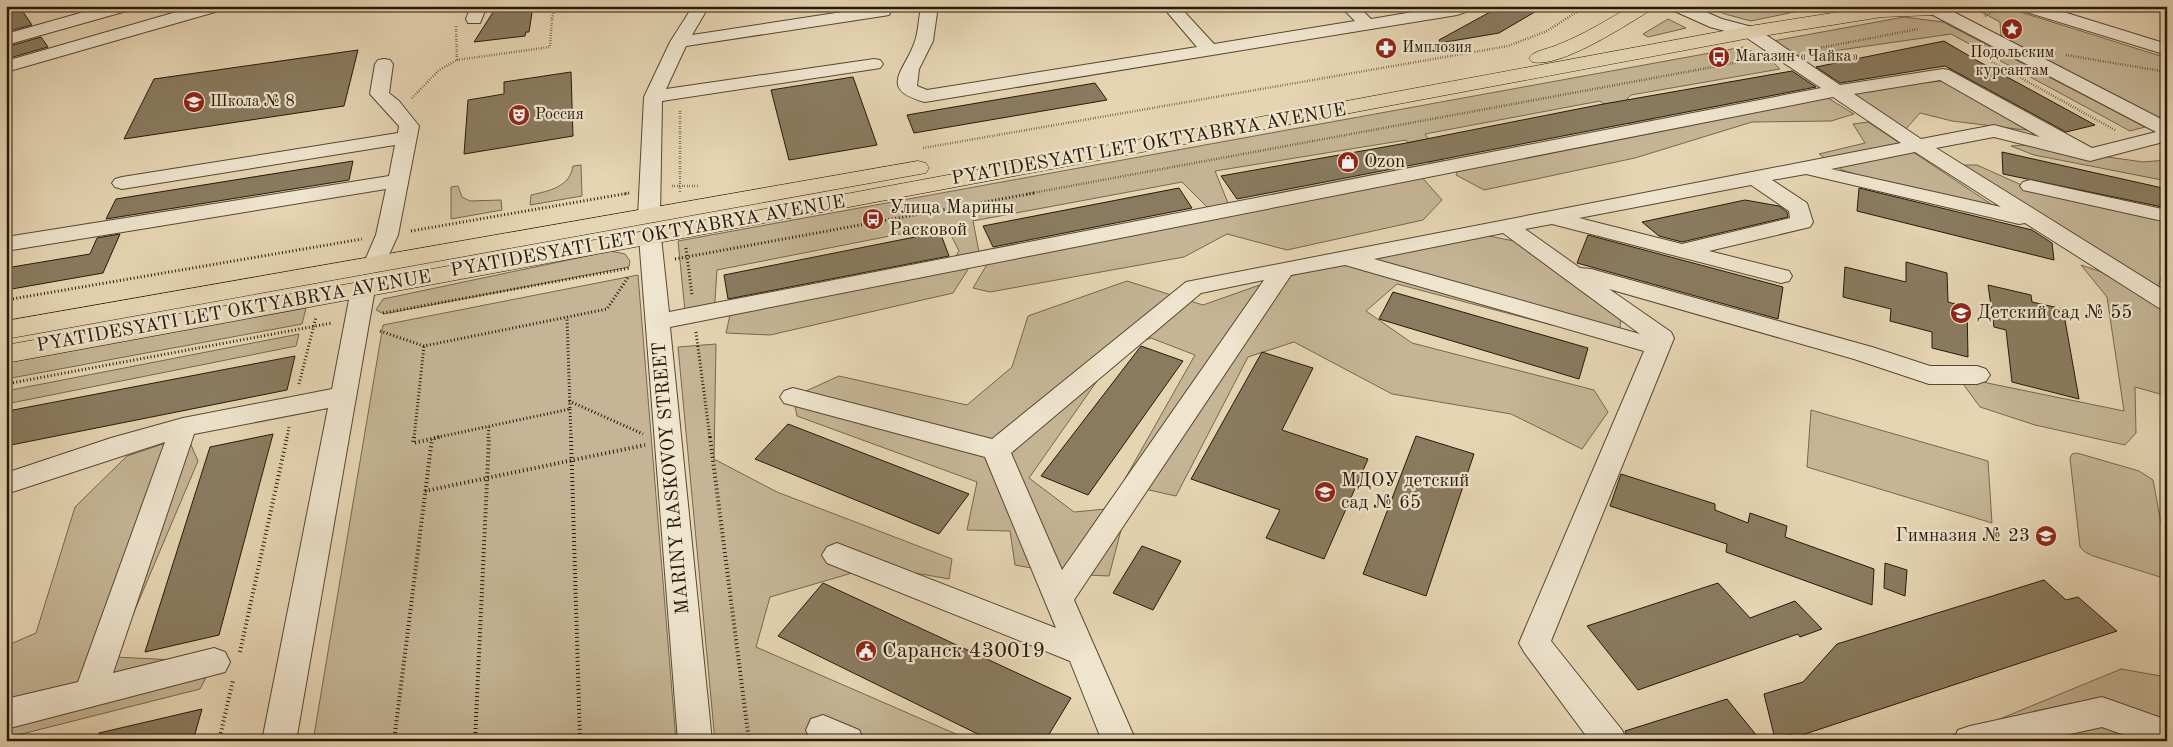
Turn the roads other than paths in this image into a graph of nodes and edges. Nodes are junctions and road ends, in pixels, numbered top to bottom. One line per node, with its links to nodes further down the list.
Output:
1 (124, 6): 17 (street)
2 (216, 6): 24 (street)
3 (700, 6): 18 (street)
4 (930, 6): 19 (street)
5 (1170, 6): 19 (street)
6 (1348, 6): 14 (street)
7 (1465, 6): 14 (street)
8 (1645, 6): 15 (main road, PYATIDESYATI LET OKTYABRYA AVENUE)
9 (1678, 6): 16 (street)
10 (2026, 6): 20 (street)
11 (1941, 7): 12 (main road, PYATIDESYATI LET OKTYABRYA AVENUE); 27 (street)
12 (1888, 9): 16 (main road, PYATIDESYATI LET OKTYABRYA AVENUE)
13 (883, 11): 18 (street)
14 (1367, 24): 19 (street)
15 (1601, 32): 21 (main road, PYATIDESYATI LET OKTYABRYA AVENUE); 39 (main road, PYATIDESYATI LET OKTYABRYA AVENUE)
16 (1750, 32): 21 (main road, PYATIDESYATI LET OKTYABRYA AVENUE); 25 (street)
17 (6, 40)
18 (679, 42): 26 (street)
19 (1210, 50)
20 (2167, 50)
21 (1643, 54): 39 (main road, PYATIDESYATI LET OKTYABRYA AVENUE)
22 (384, 64): 29 (street)
23 (874, 64): 26 (street)
24 (6, 67)
25 (1836, 91): 30 (street); 31 (street); 52 (street)
26 (653, 98): 42 (street, MARINY RASKOVOY STREET)
27 (2167, 130)
28 (2167, 135): 31 (street)
29 (407, 137): 34 (street); 35 (street)
30 (1918, 146): 31 (street); 32 (street); 40 (street)
31 (2090, 154)
32 (1804, 168): 33 (street); 40 (street)
33 (1755, 178): 38 (street); 44 (street)
34 (398, 180): 43 (street); 49 (street)
35 (122, 183)
36 (2030, 186): 37 (street)
37 (2167, 216)
38 (1553, 218): 41 (street); 44 (street)
39 (682, 220): 42 (main road, PYATIDESYATI LET OKTYABRYA AVENUE)
40 (2037, 222): 50 (street)
41 (1507, 226): 45 (street); 47 (street)
42 (651, 239): 49 (main road, PYATIDESYATI LET OKTYABRYA AVENUE); 52 (street, MARINY RASKOVOY STREET)
43 (6, 244)
44 (1683, 251): 48 (street)
45 (1345, 258): 46 (street); 54 (street)
46 (1283, 270): 60 (street); 63 (street)
47 (1567, 270): 54 (street); 56 (street)
48 (1781, 276)
49 (368, 277): 53 (main road, PYATIDESYATI LET OKTYABRYA AVENUE); 55 (main road, PYATIDESYATI LET OKTYABRYA AVENUE); 57 (street)
50 (2156, 292): 51 (street)
51 (2167, 303)
52 (658, 322): 70 (street, MARINY RASKOVOY STREET)
53 (6, 330)
54 (1658, 347): 72 (street)
55 (6, 354)
56 (1977, 375)
57 (344, 396): 59 (street); 69 (street)
58 (793, 397): 60 (street)
59 (183, 427): 61 (street); 66 (street)
60 (996, 450): 63 (street)
61 (6, 484)
62 (837, 555): 64 (street)
63 (1059, 598): 64 (street)
64 (1081, 652): 71 (street)
65 (229, 663): 66 (street)
66 (90, 693): 67 (street)
67 (6, 714)
68 (2167, 735): 73 (street)
69 (279, 741)
70 (695, 741)
71 (1119, 741)
72 (1610, 741)
73 (1970, 741)

